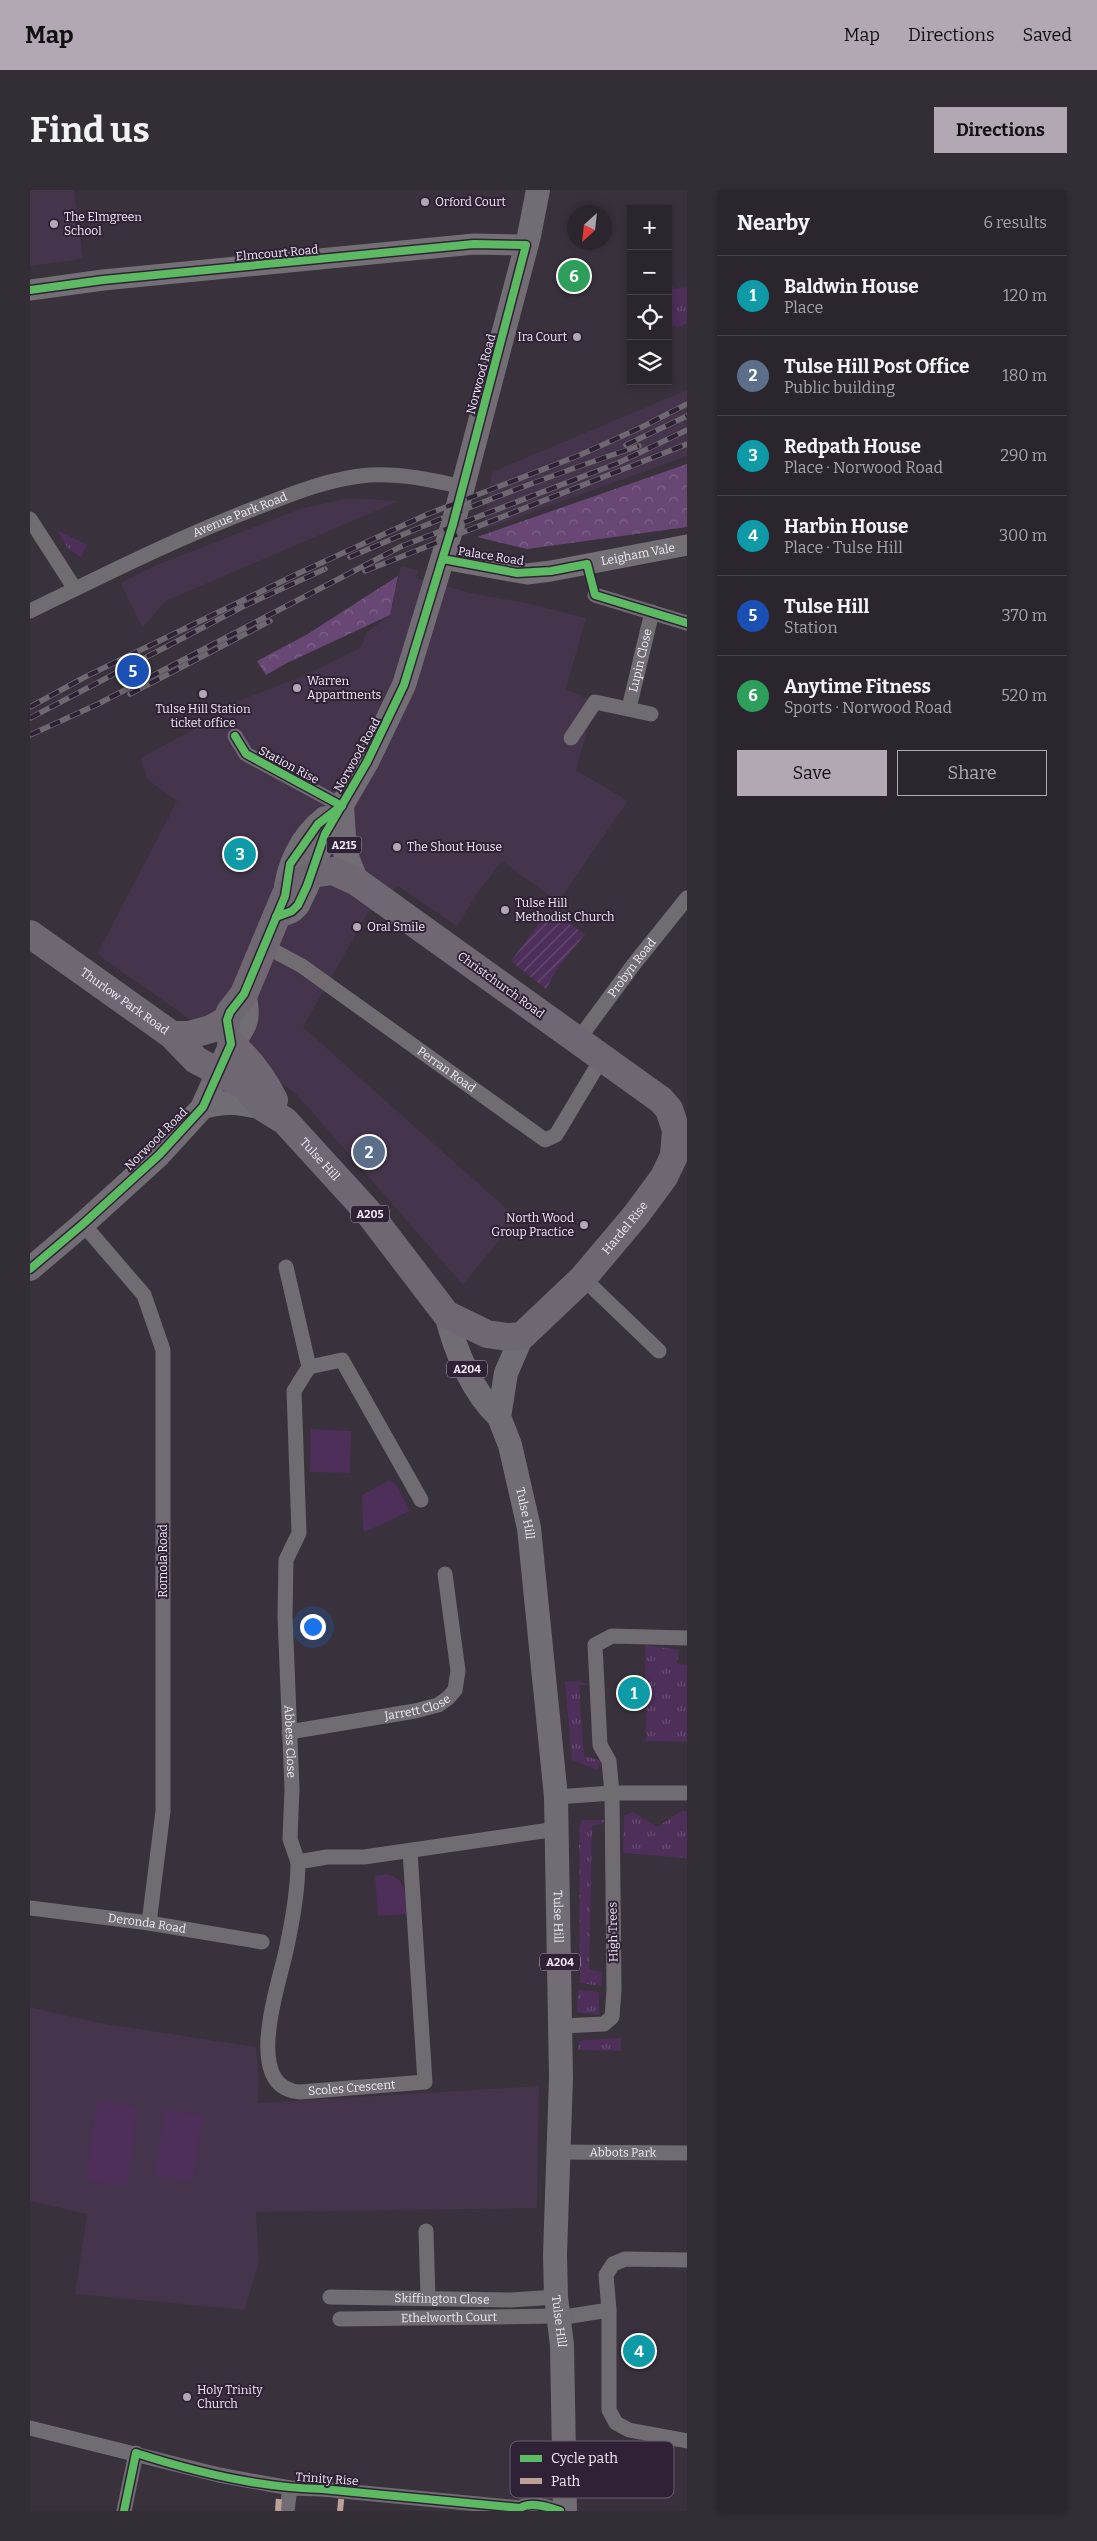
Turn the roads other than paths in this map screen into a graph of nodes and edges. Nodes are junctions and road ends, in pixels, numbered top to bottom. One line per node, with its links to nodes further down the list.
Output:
1 (538, 190): 2 (main road, Norwood Road / A215)
2 (526, 245): 3 (street, Elmcourt Road); 4 (main road, Norwood Road / A215)
3 (30, 290)
4 (463, 487): 7 (main road, Norwood Road / A215); 9 (street, Avenue Park Road)
5 (30, 519): 9 (street)
6 (687, 545): 8 (street, Leigham Vale)
7 (443, 559): 8 (street, Palace Road); 18 (main road, Norwood Road / A215)
8 (587, 564)
9 (75, 589): 11 (street, Avenue Park Road)
10 (596, 595): 12 (street)
11 (30, 611)
12 (652, 612): 13 (street); 14 (street, Lupin Close)
13 (687, 623)
14 (629, 708): 15 (street, Lupin Close); 17 (street, Lupin Close)
15 (650, 714)
16 (235, 736): 18 (street, Station Rise)
17 (571, 738)
18 (342, 806): 19 (main road); 20 (main road, Norwood Road / A215); 22 (main road, Norwood Road / A215)
19 (312, 874): 20 (highway, Christchurch Road); 22 (highway, Norwood Road)
20 (357, 882): 27 (highway, Christchurch Road)
21 (687, 898): 27 (street, Probyn Road)
22 (280, 907): 24 (highway, Norwood Road)
23 (30, 934): 26 (highway, Thurlow Park Road / A205)
24 (263, 945): 25 (highway, Norwood Road); 28 (street, Perran Road)
25 (229, 1032): 26 (highway); 29 (main road, Norwood Road); 32 (highway, A205)
26 (172, 1035): 29 (highway, Thurlow Park Road / A205)
27 (578, 1040): 28 (highway, Christchurch Road)
28 (602, 1058): 30 (highway, Christchurch Road)
29 (218, 1071): 31 (main road, Norwood Road); 32 (highway, Tulse Hill / A205)
30 (674, 1103): 34 (highway)
31 (203, 1107): 32 (main road, Norwood Road); 35 (main road, Norwood Road)
32 (275, 1114): 39 (highway, Tulse Hill / A205)
33 (687, 1162): 34 (highway)
34 (664, 1176): 38 (highway, Hardel Rise)
35 (83, 1224): 37 (main road, Norwood Road); 55 (street, Romola Road)
36 (286, 1267): 42 (street)
37 (30, 1268)
38 (583, 1278): 40 (highway, Hardel Rise); 41 (street)
39 (446, 1314): 40 (highway, A205); 43 (main road, Tulse Hill / A204)
40 (522, 1336): 43 (main road, A204)
41 (659, 1351)
42 (309, 1366): 44 (street); 47 (street, Abbess Close)
43 (499, 1417): 50 (main road, Tulse Hill / A204)
44 (421, 1500)
45 (445, 1574): 47 (street, Jarrett Close)
46 (687, 1638): 48 (street, High Trees)
47 (289, 1732): 53 (street, Abbess Close)
48 (612, 1793): 49 (street); 50 (street); 57 (street, High Trees)
49 (687, 1793)
50 (556, 1797): 51 (main road, Tulse Hill / A204)
51 (557, 1829): 52 (street); 57 (main road, Tulse Hill / A204)
52 (410, 1851): 53 (street); 53 (street, Scoles Crescent)
53 (298, 1862)
54 (30, 1908): 55 (street, Deronda Road)
55 (149, 1923): 56 (street, Deronda Road)
56 (262, 1942)
57 (561, 2026): 58 (main road, Tulse Hill / A204)
58 (558, 2152): 59 (street, Abbots Park); 64 (main road, Tulse Hill / A204)
59 (687, 2153)
60 (426, 2231): 63 (street)
61 (687, 2260): 65 (street)
62 (330, 2297): 63 (street, Skiffington Close)
63 (428, 2298): 64 (street, Skiffington Close)
64 (557, 2310): 65 (street); 66 (street, Ethelworth Court); 68 (main road, Tulse Hill / A204)
65 (609, 2310): 69 (street)
66 (340, 2318)
67 (30, 2428): 70 (street, Trinity Rise)
68 (564, 2441)
69 (687, 2441)
70 (136, 2453): 71 (street, Trinity Rise); 73 (street)
71 (290, 2488): 74 (street); 75 (street, Trinity Rise)
72 (565, 2498): 76 (main road, Tulse Hill / A204)
73 (124, 2511)
74 (287, 2511)
75 (560, 2511)
76 (565, 2511)

